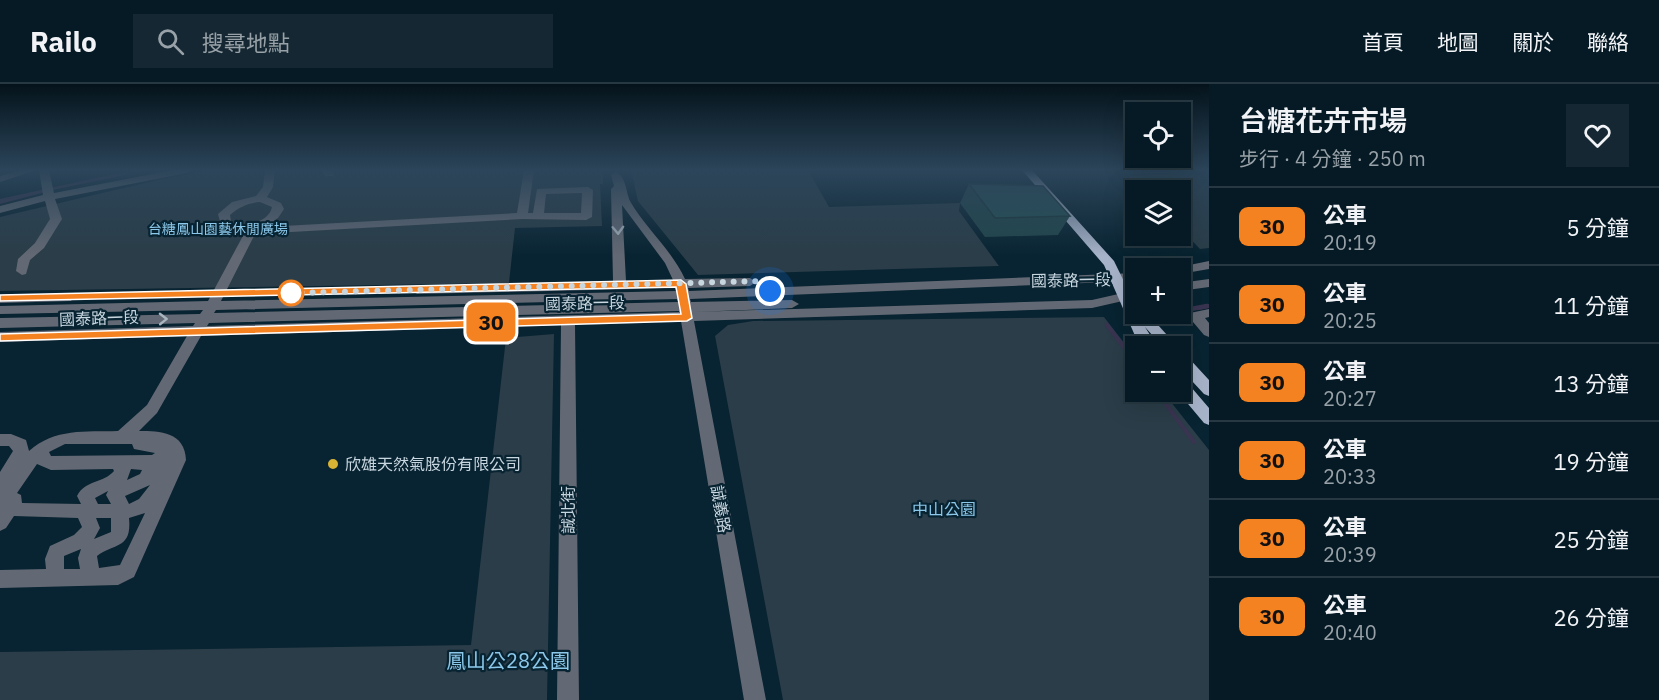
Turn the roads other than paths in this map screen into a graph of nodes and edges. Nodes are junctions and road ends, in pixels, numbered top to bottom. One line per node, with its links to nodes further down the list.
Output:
1 (28, 199): 10 (street)
2 (50, 199): 16 (street)
3 (260, 199): 13 (street); 13 (street)
4 (525, 199): 11 (street)
5 (540, 199): 12 (street)
6 (587, 199): 12 (street)
7 (616, 199): 20 (street, one-way to 20)
8 (624, 199): 26 (street, 誠義路)
9 (1053, 199): 18 (main road)
10 (0, 210)
11 (522, 216): 12 (street); 13 (street)
12 (538, 218)
13 (249, 229): 25 (street)
14 (1209, 265): 15 (street)
15 (1191, 268)
16 (22, 271)
17 (1125, 278): 18 (street, 國泰路一段)
18 (1119, 279): 22 (main road); 26 (street, 國泰路一段)
19 (1209, 283): 21 (street)
20 (620, 285): 25 (street, 國泰路一段); 26 (street, 國泰路一段)
21 (1191, 285)
22 (1125, 288)
23 (1125, 296): 26 (street, 國泰路一段)
24 (0, 299): 25 (street, 國泰路一段)
25 (215, 300): 26 (street, 國泰路一段); 27 (street, 國泰路一段); 31 (street)
26 (684, 301): 29 (street, 國泰路一段); 31 (street, 國泰路一段); 55 (street, 誠義路)
27 (0, 310)
28 (1202, 314): 33 (street)
29 (568, 320): 31 (street, 國泰路一段); 54 (street, 誠北街)
30 (0, 323): 31 (street, 國泰路一段, one-way to 31)
31 (201, 324): 35 (street, 國泰路一段); 40 (street)
32 (1150, 324): 34 (main road)
33 (1209, 332)
34 (1161, 336)
35 (0, 338)
36 (1191, 370): 37 (main road)
37 (1209, 390)
38 (1191, 397): 39 (main road)
39 (1209, 419)
40 (122, 437): 42 (street); 46 (street)
41 (0, 440): 46 (street)
42 (165, 450): 43 (street); 45 (street); 47 (street); 49 (street)
43 (43, 457): 44 (street); 46 (street)
44 (117, 462): 45 (street); 48 (street)
45 (146, 462): 49 (street)
46 (3, 505): 48 (street)
47 (157, 505): 49 (street); 53 (street)
48 (90, 515): 49 (street); 50 (street)
49 (128, 515): 51 (street); 51 (street)
50 (55, 570): 51 (street); 52 (street)
51 (90, 570)
52 (0, 572)
53 (0, 579)
54 (568, 700)
55 (756, 700)

